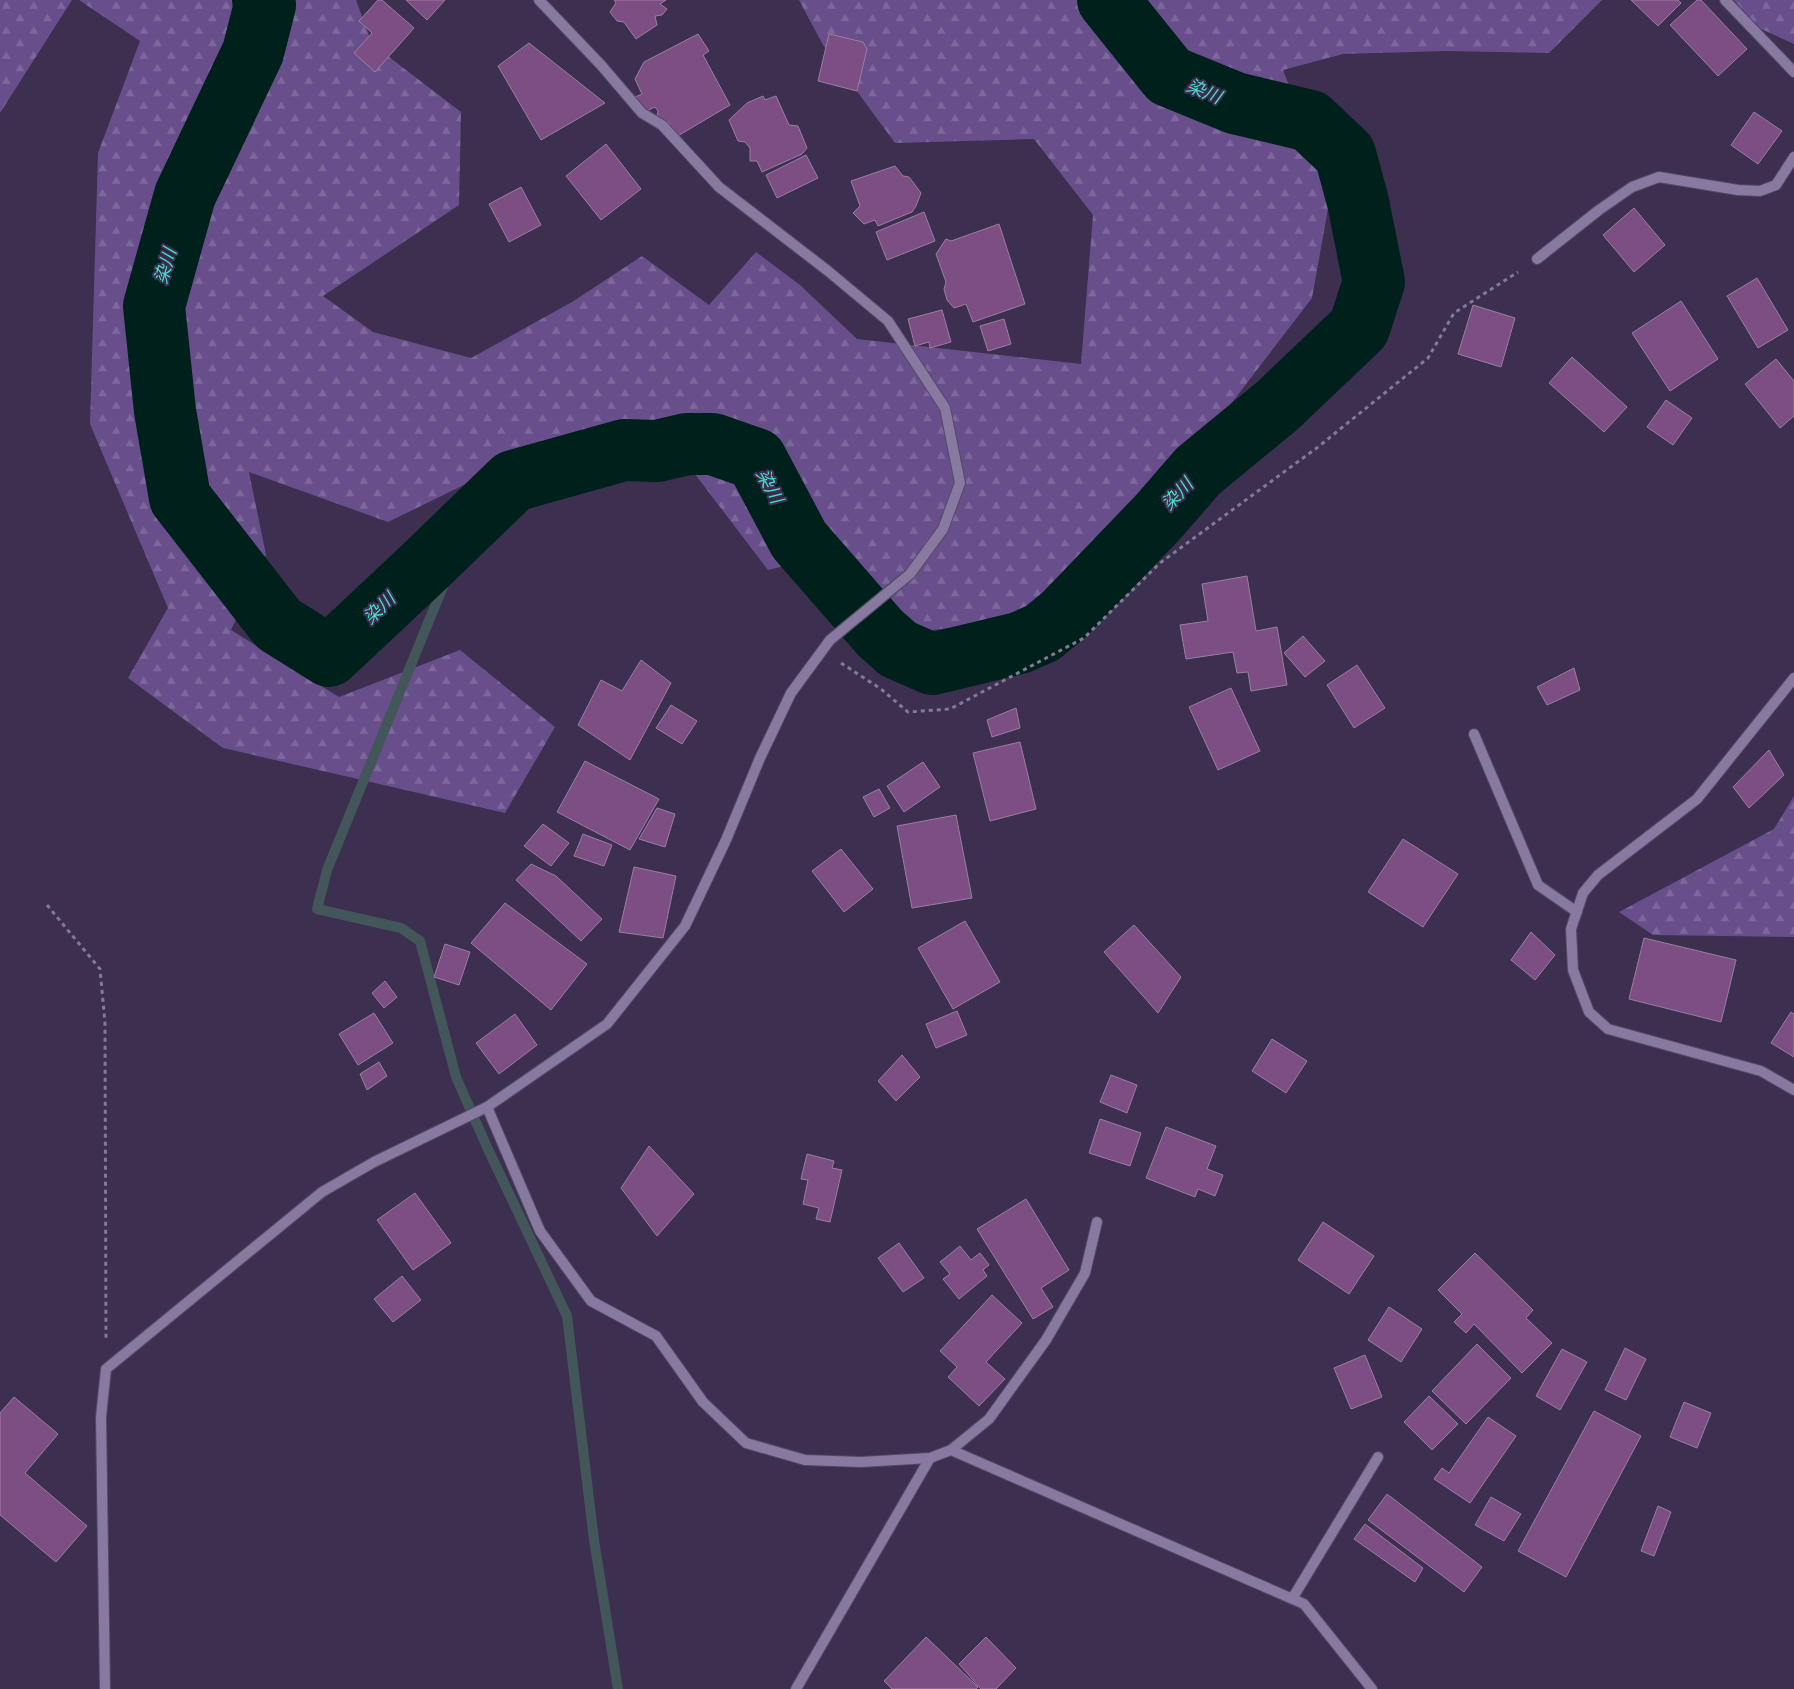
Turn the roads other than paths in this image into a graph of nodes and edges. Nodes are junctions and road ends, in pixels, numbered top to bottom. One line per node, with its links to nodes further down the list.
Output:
1 (539, 0): 10 (street)
2 (1725, 0): 3 (street)
3 (1794, 72)
4 (1794, 157): 5 (street)
5 (1537, 259)
6 (1794, 678): 8 (street)
7 (1474, 734): 8 (street)
8 (1576, 912): 9 (street)
9 (1794, 1090)
10 (487, 1107): 14 (street); 16 (street)
11 (1098, 1222): 12 (street)
12 (951, 1450): 14 (street); 15 (street)
13 (1378, 1457): 15 (street)
14 (930, 1458): 17 (street)
15 (1292, 1599): 18 (street)
16 (105, 1689)
17 (796, 1689)
18 (1372, 1689)

